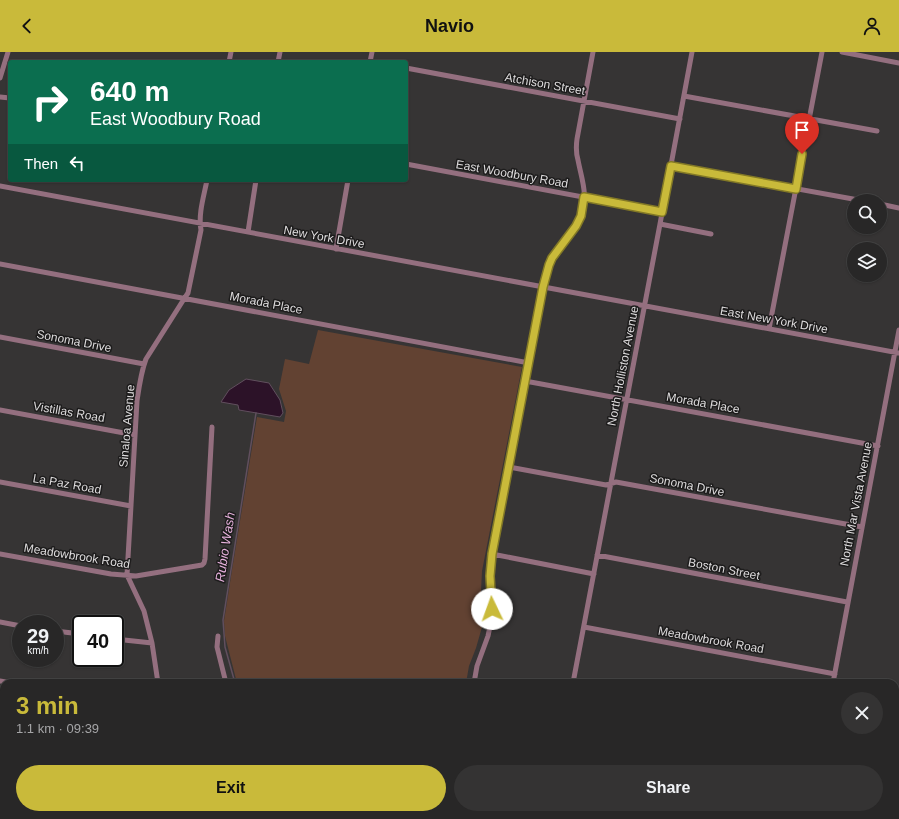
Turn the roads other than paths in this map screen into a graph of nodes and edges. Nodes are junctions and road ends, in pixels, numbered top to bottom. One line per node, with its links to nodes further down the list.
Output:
1 (8, 52): 8 (street)
2 (593, 52): 10 (street)
3 (692, 52): 9 (street, North Holliston Avenue)
4 (822, 52): 11 (street)
5 (842, 52): 6 (street)
6 (899, 62)
7 (408, 68): 10 (street, Atchison Street)
8 (0, 78)
9 (684, 96): 11 (street); 12 (street, North Holliston Avenue)
10 (584, 101): 12 (street, Atchison Street); 21 (street)
11 (809, 118): 13 (street); 20 (street)
12 (680, 119): 15 (street, North Holliston Avenue)
13 (877, 131)
14 (408, 164): 21 (street, East Woodbury Road)
15 (671, 166): 20 (street); 25 (street, North Holliston Avenue)
16 (207, 182): 26 (street, Sinaloa Avenue)
17 (256, 182): 28 (street)
18 (348, 182): 30 (street)
19 (0, 186): 26 (street, New York Drive)
20 (796, 189): 22 (street); 35 (street)
21 (584, 197): 25 (street, East Woodbury Road); 32 (street)
22 (847, 198)
23 (887, 205): 24 (street)
24 (899, 208)
25 (662, 212): 27 (street, North Holliston Avenue)
26 (200, 224): 28 (street, New York Drive); 33 (street, Sinaloa Avenue)
27 (660, 224): 29 (street); 34 (street, North Holliston Avenue)
28 (248, 232): 30 (street, New York Drive)
29 (711, 234)
30 (336, 249): 32 (street, New York Drive)
31 (0, 264): 33 (street, Morada Place)
32 (543, 287): 34 (street, New York Drive); 39 (street)
33 (184, 299): 39 (street, Morada Place); 40 (street, Sinaloa Avenue)
34 (644, 306): 35 (street, East New York Drive); 42 (street, North Holliston Avenue)
35 (769, 329): 38 (street, East New York Drive)
36 (899, 330): 38 (street, North Mar Vista Avenue)
37 (0, 337): 40 (street, Sonoma Drive)
38 (897, 353): 46 (street, North Mar Vista Avenue)
39 (529, 363): 41 (street)
40 (144, 364): 45 (street, Sinaloa Avenue)
41 (525, 381): 42 (street, Morada Place); 47 (street)
42 (627, 399): 46 (street, Morada Place); 49 (street, North Holliston Avenue)
43 (0, 410): 45 (street, Vistillas Road)
44 (212, 427): 56 (street, Meadowbrook Road)
45 (134, 435): 50 (street, Sinaloa Avenue)
46 (878, 446): 51 (street, North Mar Vista Avenue)
47 (509, 467): 49 (street, Sonoma Drive); 53 (street)
48 (0, 482): 50 (street, La Paz Road)
49 (611, 483): 51 (street, Sonoma Drive); 54 (street, North Holliston Avenue)
50 (131, 506): 56 (street, Sinaloa Avenue)
51 (862, 527): 57 (street, North Mar Vista Avenue)
52 (0, 554): 56 (street, Meadowbrook Road)
53 (492, 554): 55 (street); 67 (street)
54 (597, 555): 55 (street, North Holliston Avenue); 57 (street, Boston Street)
55 (594, 574): 60 (street, North Holliston Avenue)
56 (127, 575): 63 (street, Sinaloa Avenue)
57 (847, 602): 64 (street, North Mar Vista Avenue)
58 (0, 622): 59 (street)
59 (12, 624)
60 (584, 627): 64 (street, Meadowbrook Road); 68 (street, North Holliston Avenue)
61 (218, 636): 66 (street)
62 (124, 640): 63 (street)
63 (152, 643): 65 (street, Sinaloa Avenue)
64 (835, 674): 69 (street, North Mar Vista Avenue)
65 (157, 679)
66 (225, 679)
67 (475, 679)
68 (574, 679)
69 (834, 679)

